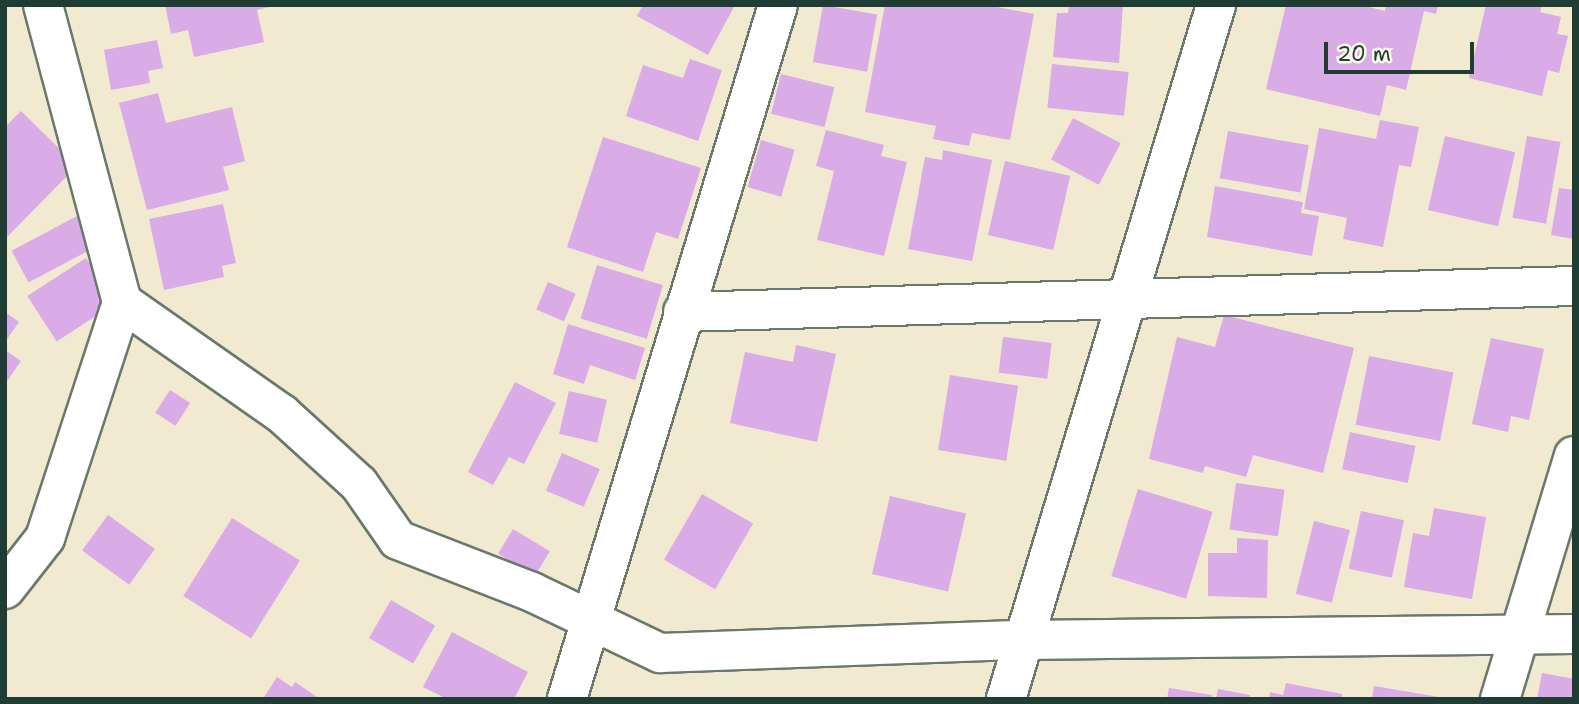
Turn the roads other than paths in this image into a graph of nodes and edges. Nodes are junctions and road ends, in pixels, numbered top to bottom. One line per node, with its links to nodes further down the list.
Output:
1 (43, 5): 6 (street)
2 (778, 5): 7 (street)
3 (1216, 5): 5 (street)
4 (1574, 286): 5 (street)
5 (1129, 300): 7 (street); 13 (street)
6 (121, 302): 9 (street); 10 (street)
7 (683, 312): 10 (street)
8 (1574, 456): 11 (street)
9 (5, 589)
10 (592, 624): 13 (street); 14 (street)
11 (1520, 632): 12 (street); 13 (street); 16 (street)
12 (1574, 634)
13 (1022, 640): 15 (street)
14 (567, 699)
15 (1006, 699)
16 (1500, 699)

